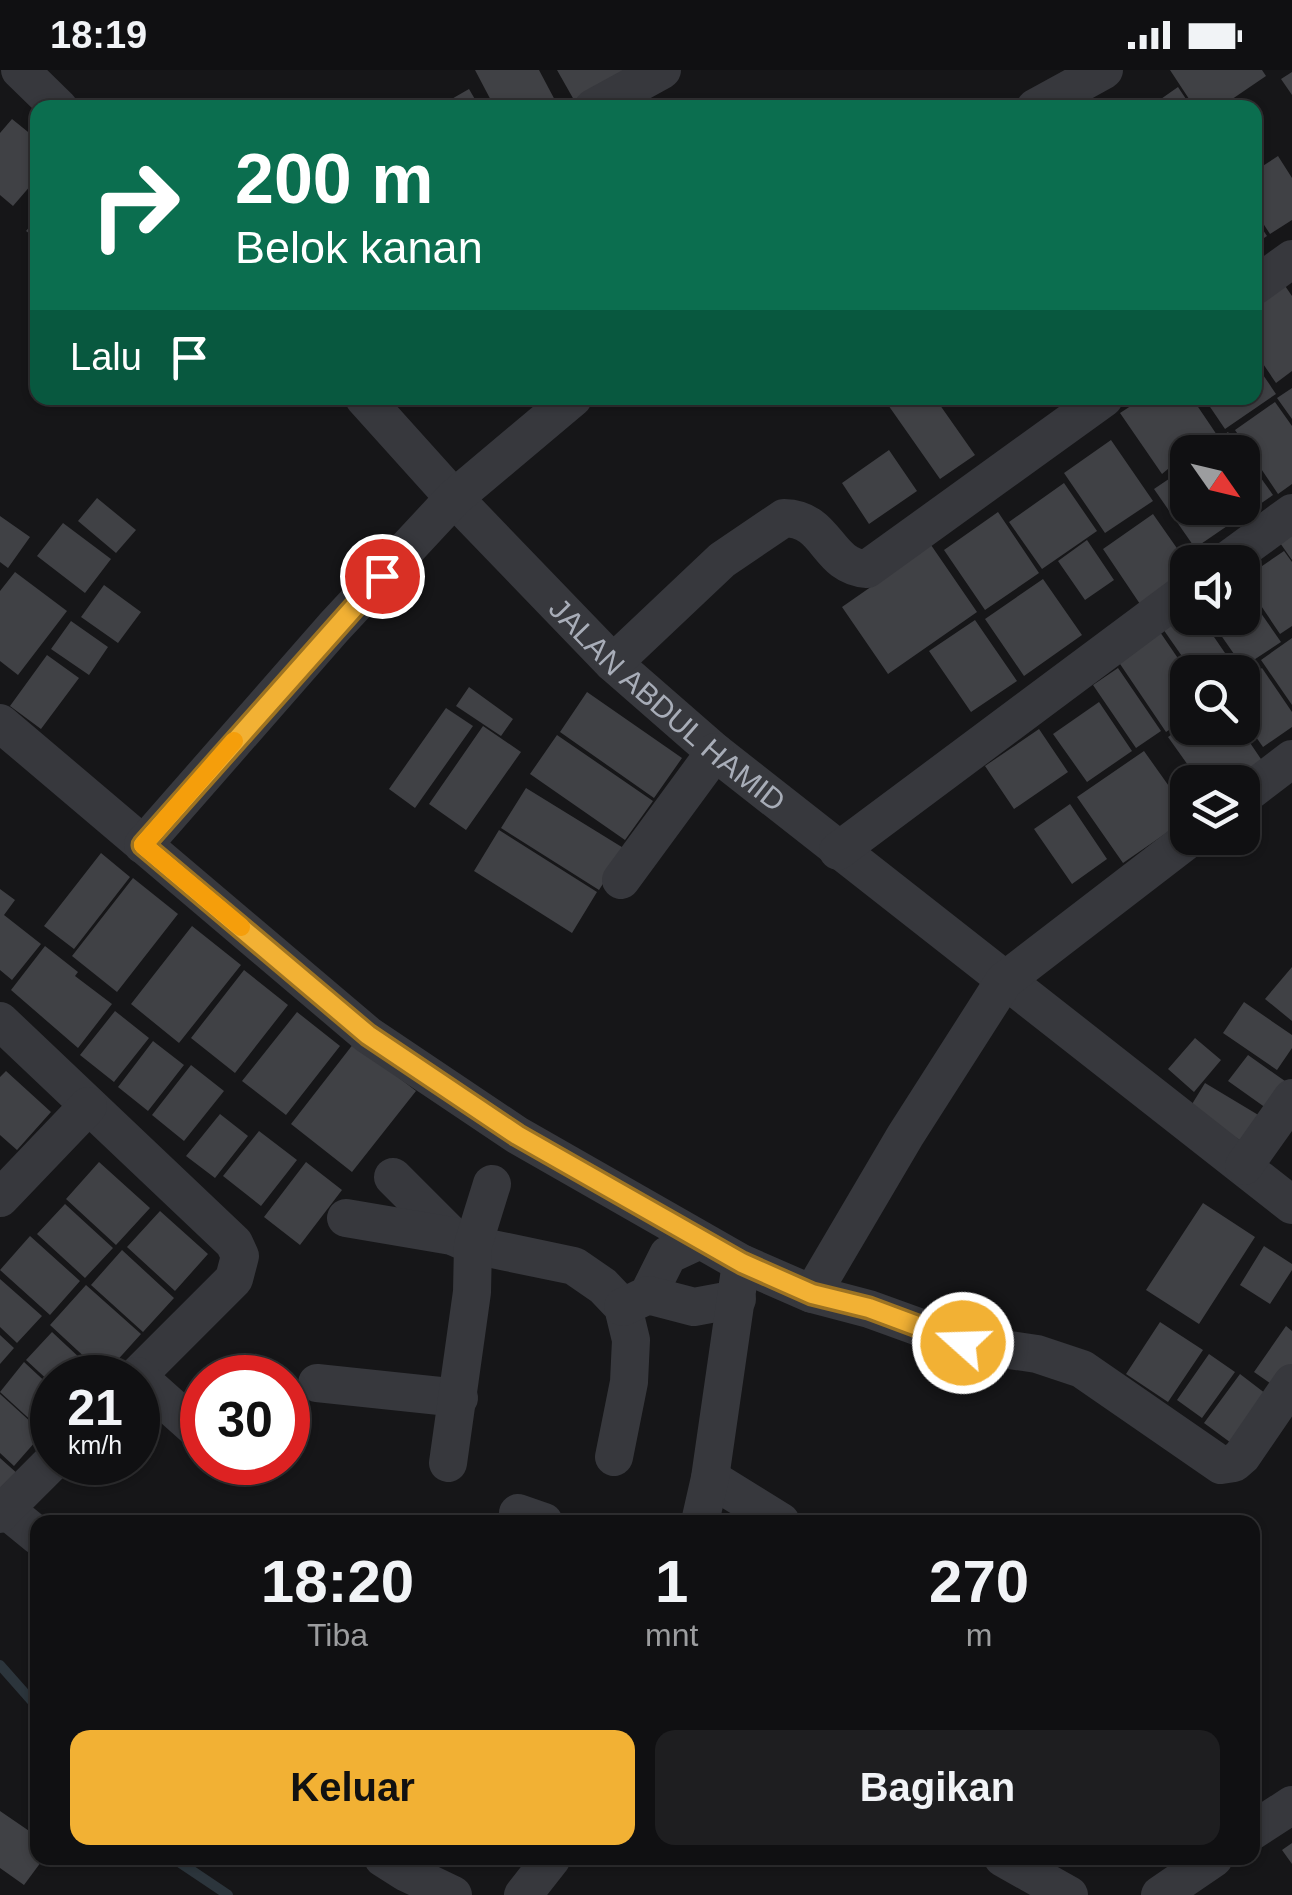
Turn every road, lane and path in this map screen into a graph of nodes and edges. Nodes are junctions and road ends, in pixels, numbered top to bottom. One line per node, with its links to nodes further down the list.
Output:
1 (20, 70): 5 (street)
2 (662, 70): 6 (street)
3 (1104, 70): 4 (street)
4 (1064, 80): 7 (street)
5 (52, 100)
6 (608, 100)
7 (1044, 100)
8 (1292, 259): 9 (street)
9 (1262, 281)
10 (370, 405): 13 (street, JALAN ABDUL HAMID)
11 (565, 405): 13 (street)
12 (1094, 405): 17 (street)
13 (454, 498): 17 (street, JALAN ABDUL HAMID); 22 (street)
14 (1292, 512): 15 (street)
15 (1248, 545)
16 (1170, 603): 23 (street)
17 (613, 662): 19 (street, JALAN ABDUL HAMID)
18 (0, 723): 22 (street)
19 (715, 752): 23 (street, JALAN ABDUL HAMID); 25 (street)
20 (1292, 760): 21 (street)
21 (1260, 784)
22 (143, 845): 37 (street)
23 (838, 851): 26 (street, JALAN ABDUL HAMID)
24 (1170, 853): 26 (street)
25 (620, 880)
26 (1004, 980): 30 (street, JALAN ABDUL HAMID); 39 (street)
27 (0, 1021): 29 (street)
28 (1292, 1098): 30 (street)
29 (88, 1106): 33 (street); 41 (street)
30 (1244, 1166): 34 (street, JALAN ABDUL HAMID)
31 (393, 1178): 36 (street)
32 (492, 1184): 36 (street)
33 (0, 1198)
34 (1292, 1205)
35 (346, 1218): 36 (street)
36 (462, 1240): 40 (street); 45 (street)
37 (700, 1240): 38 (street); 40 (street)
38 (739, 1281): 39 (street); 40 (street); 49 (street)
39 (812, 1294): 43 (street)
40 (636, 1301): 47 (street)
41 (158, 1355)
42 (317, 1383): 45 (street)
43 (1292, 1383)
44 (160, 1398): 46 (street)
45 (459, 1398): 48 (street)
46 (180, 1415)
47 (614, 1457)
48 (448, 1463)
49 (710, 1478): 52 (street); 53 (street)
50 (30, 1484): 51 (street)
51 (3, 1512): 54 (street)
52 (702, 1515)
53 (770, 1515)
54 (30, 1531)
55 (394, 1865): 59 (street)
56 (546, 1865): 60 (street)
57 (1015, 1865): 61 (street)
58 (1204, 1865): 62 (street)
59 (453, 1895)
60 (522, 1895)
61 (1068, 1895)
62 (1160, 1895)

